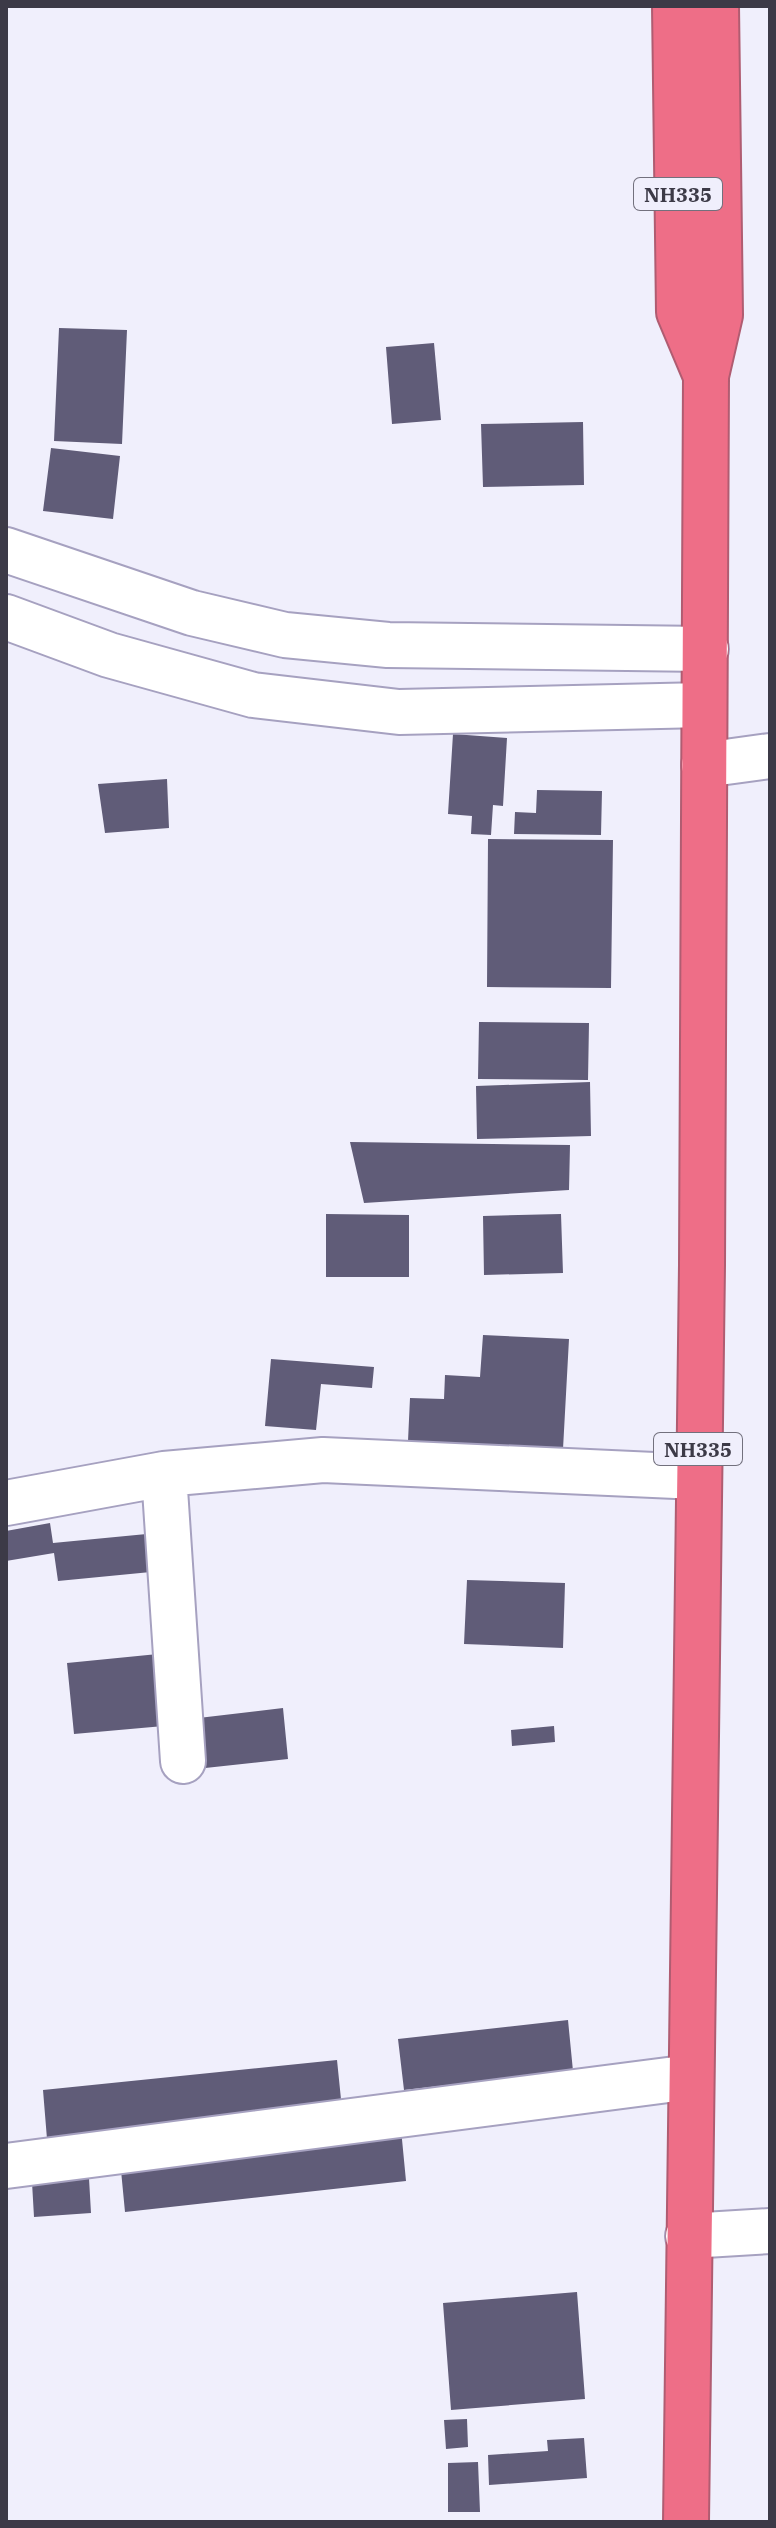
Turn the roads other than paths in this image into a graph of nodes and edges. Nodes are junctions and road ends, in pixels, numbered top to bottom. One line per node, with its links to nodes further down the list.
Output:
1 (675, 6): 3 (highway, NH335)
2 (716, 6): 3 (highway, NH335)
3 (706, 376): 6 (highway, NH335)
4 (6, 550): 6 (street)
5 (6, 617): 7 (street)
6 (706, 649): 7 (highway, NH335)
7 (704, 705): 9 (highway, NH335)
8 (770, 756): 9 (street)
9 (704, 765): 11 (highway, NH335)
10 (164, 1474): 11 (street); 12 (street); 13 (street)
11 (698, 1477): 14 (highway, NH335)
12 (6, 1503)
13 (183, 1761)
14 (691, 2077): 15 (street); 17 (highway, NH335)
15 (6, 2166)
16 (770, 2231): 17 (street)
17 (688, 2236): 18 (highway, NH335)
18 (686, 2522)

